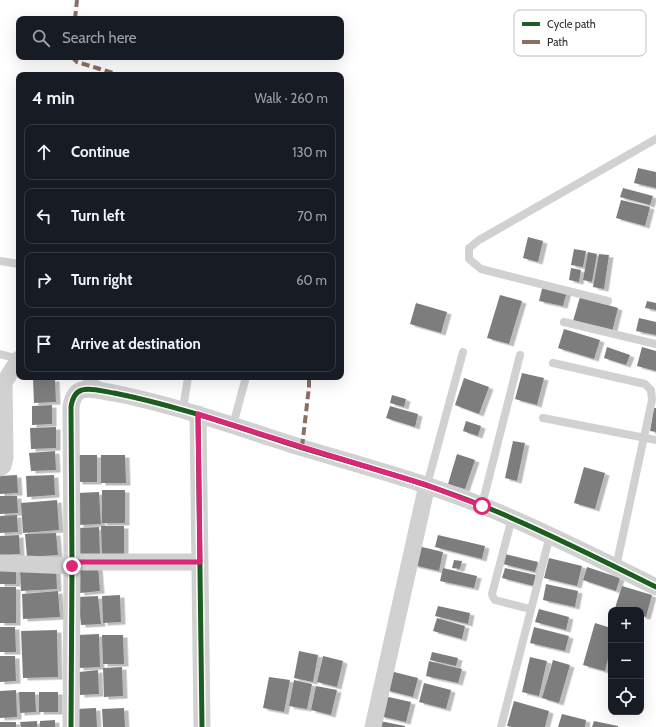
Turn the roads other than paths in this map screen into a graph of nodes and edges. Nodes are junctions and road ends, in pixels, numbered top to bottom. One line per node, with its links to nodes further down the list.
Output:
1 (656, 139): 4 (lane)
2 (0, 261): 3 (lane)
3 (16, 264)
4 (608, 301)
5 (564, 322): 6 (lane)
6 (656, 344)
7 (463, 352): 24 (lane)
8 (0, 354): 10 (lane)
9 (520, 355): 25 (lane)
10 (16, 358)
11 (553, 363): 21 (lane)
12 (16, 364): 17 (street)
13 (89, 380): 16 (lane)
14 (188, 380): 18 (lane)
15 (245, 380): 20 (lane)
16 (107, 392): 18 (street); 30 (street)
17 (2, 410): 23 (street)
18 (190, 412): 20 (street); 28 (street)
19 (543, 418): 21 (lane)
20 (233, 425): 24 (street)
21 (645, 438): 22 (lane); 31 (lane)
22 (656, 440)
23 (0, 468)
24 (427, 485): 25 (street); 36 (street)
25 (482, 506): 26 (street)
26 (512, 518): 27 (street); 33 (lane)
27 (550, 535): 31 (street); 33 (lane)
28 (200, 562): 30 (street); 35 (street)
29 (0, 563): 30 (street)
30 (72, 564): 34 (street)
31 (616, 567): 32 (street)
32 (656, 587)
33 (530, 609): 37 (lane)
34 (71, 727)
35 (202, 727)
36 (373, 727)
37 (501, 727)

